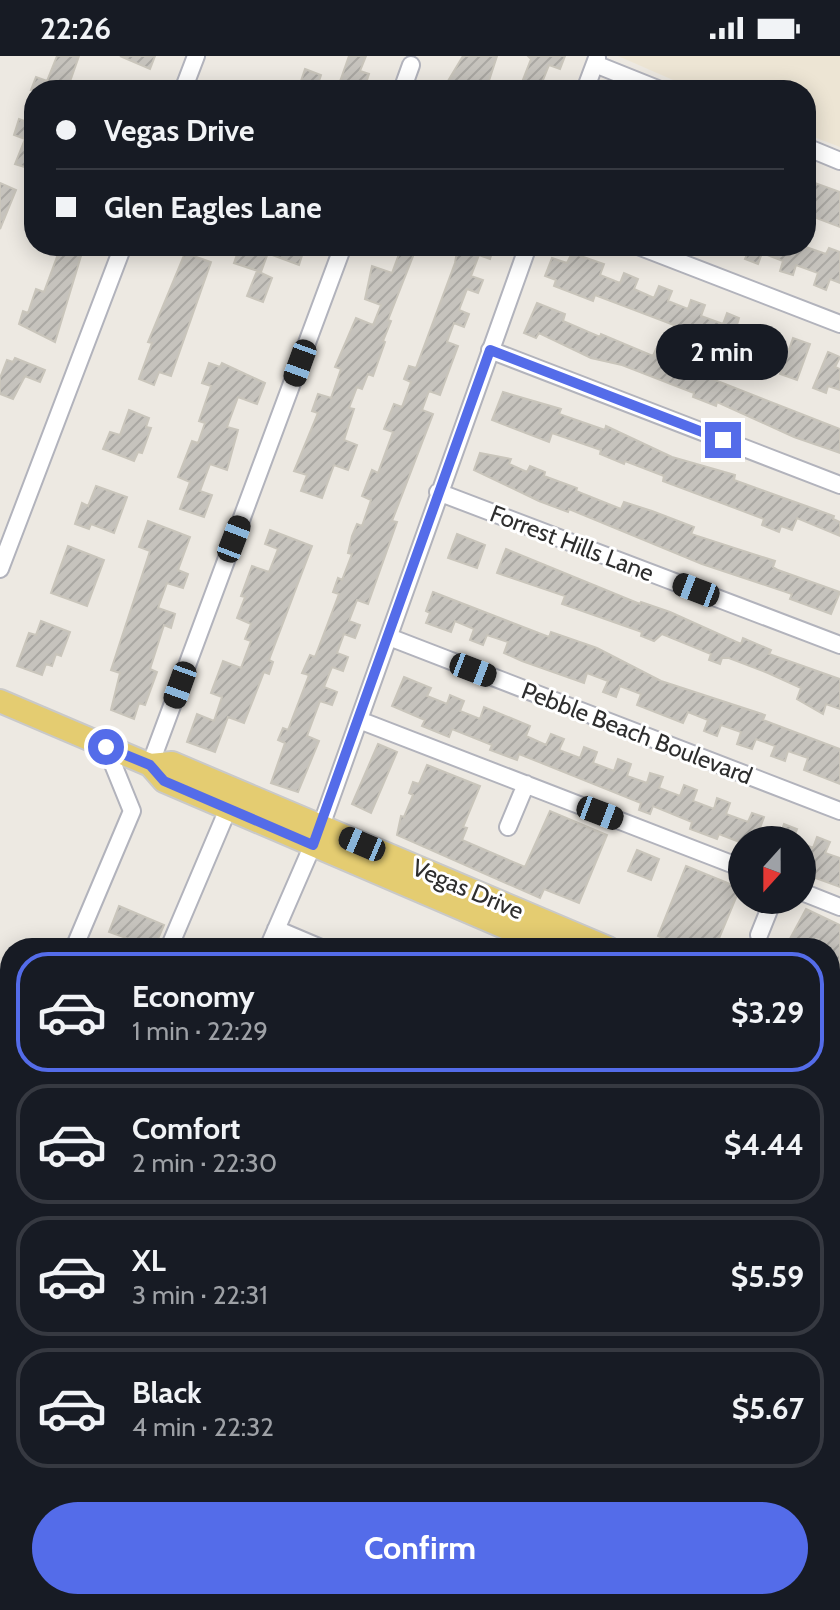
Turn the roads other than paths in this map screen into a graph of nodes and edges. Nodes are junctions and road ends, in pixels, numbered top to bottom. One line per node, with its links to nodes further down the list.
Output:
1 (196, 56): 4 (street)
2 (596, 60): 6 (street); 7 (street)
3 (411, 65): 5 (street)
4 (187, 80)
5 (406, 80)
6 (589, 80)
7 (639, 80)
8 (816, 151): 9 (street)
9 (840, 161)
10 (119, 256): 18 (street)
11 (339, 256): 24 (street)
12 (524, 256): 15 (street)
13 (664, 256): 14 (street)
14 (840, 324)
15 (490, 350): 16 (street); 17 (street)
16 (840, 485)
17 (438, 492): 19 (street); 20 (street, Forrest Hills Lane)
18 (0, 569)
19 (389, 637): 22 (street); 27 (street, Pebble Beach Boulevard)
20 (840, 645)
21 (0, 701): 23 (main road, Vegas Drive)
22 (359, 720): 25 (street); 29 (street)
23 (106, 747): 24 (main road, Vegas Drive); 36 (street)
24 (150, 765): 26 (main road, Vegas Drive); 29 (main road, Vegas Drive)
25 (526, 784): 28 (street); 30 (street)
26 (228, 809): 29 (main road, Vegas Drive); 37 (street)
27 (840, 811)
28 (508, 827)
29 (317, 836): 34 (street); 40 (main road, Vegas Drive); 41 (main road, Vegas Drive)
30 (728, 863)
31 (816, 898): 32 (street)
32 (840, 907)
33 (767, 914): 35 (street)
34 (276, 929): 38 (street); 39 (street)
35 (759, 935)
36 (78, 938)
37 (173, 938)
38 (272, 938)
39 (297, 938)
40 (532, 938)
41 (582, 938)

